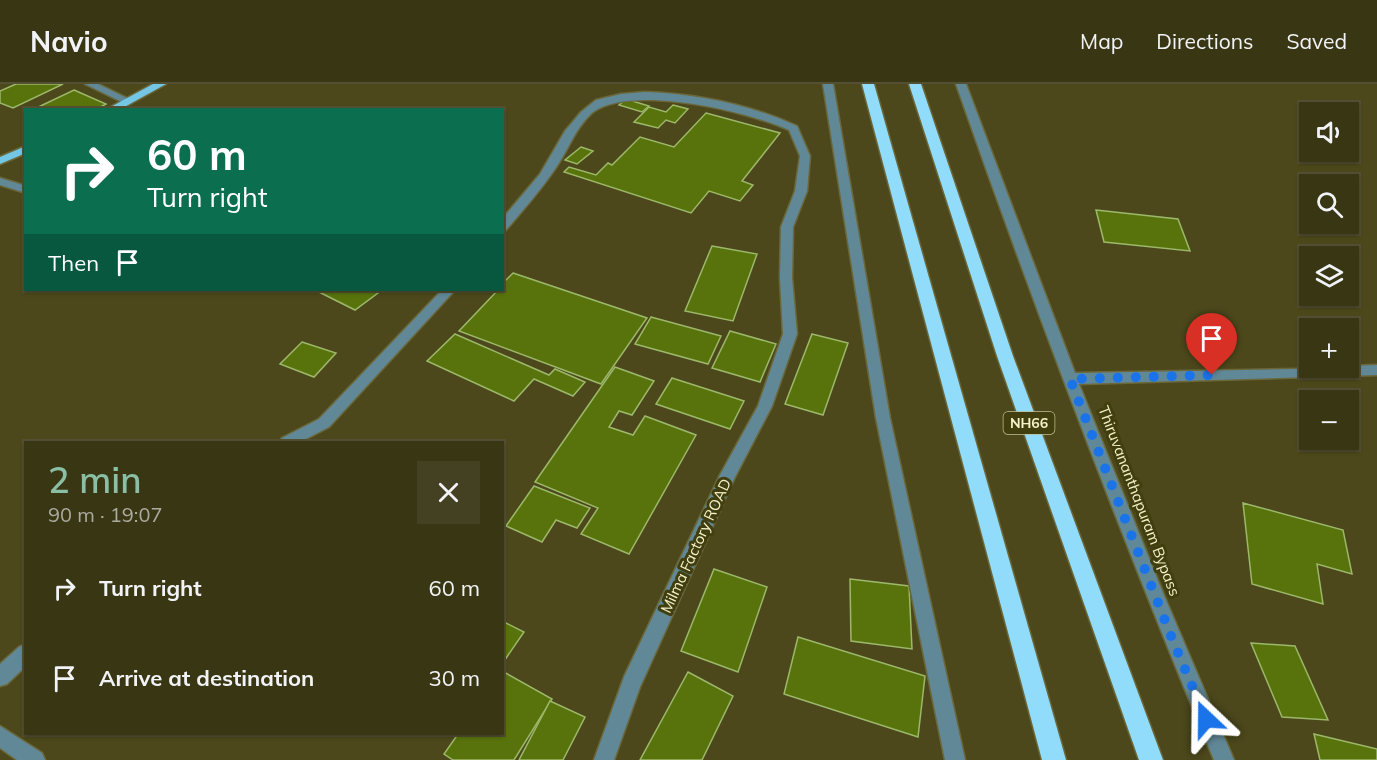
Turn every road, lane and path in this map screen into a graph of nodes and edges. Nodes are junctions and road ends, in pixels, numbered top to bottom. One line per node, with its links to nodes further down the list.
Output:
1 (90, 84): 7 (street)
2 (161, 84): 7 (main road)
3 (828, 84): 23 (street)
4 (868, 84): 24 (highway)
5 (915, 84): 25 (highway, NH66)
6 (961, 84): 16 (street, Thiruvananthapuram Bypass)
7 (128, 101): 8 (main road)
8 (114, 108)
9 (24, 150): 10 (main road)
10 (0, 161)
11 (0, 181): 12 (street)
12 (24, 189)
13 (504, 224): 22 (street, Milma Factory ROAD)
14 (448, 291): 17 (street)
15 (1377, 370): 16 (street)
16 (1070, 379): 26 (street, Thiruvananthapuram Bypass)
17 (289, 441)
18 (24, 655): 19 (street)
19 (0, 677)
20 (0, 736): 21 (street)
21 (35, 760)
22 (604, 760)
23 (955, 760)
24 (1054, 760)
25 (1151, 760)
26 (1224, 760)

